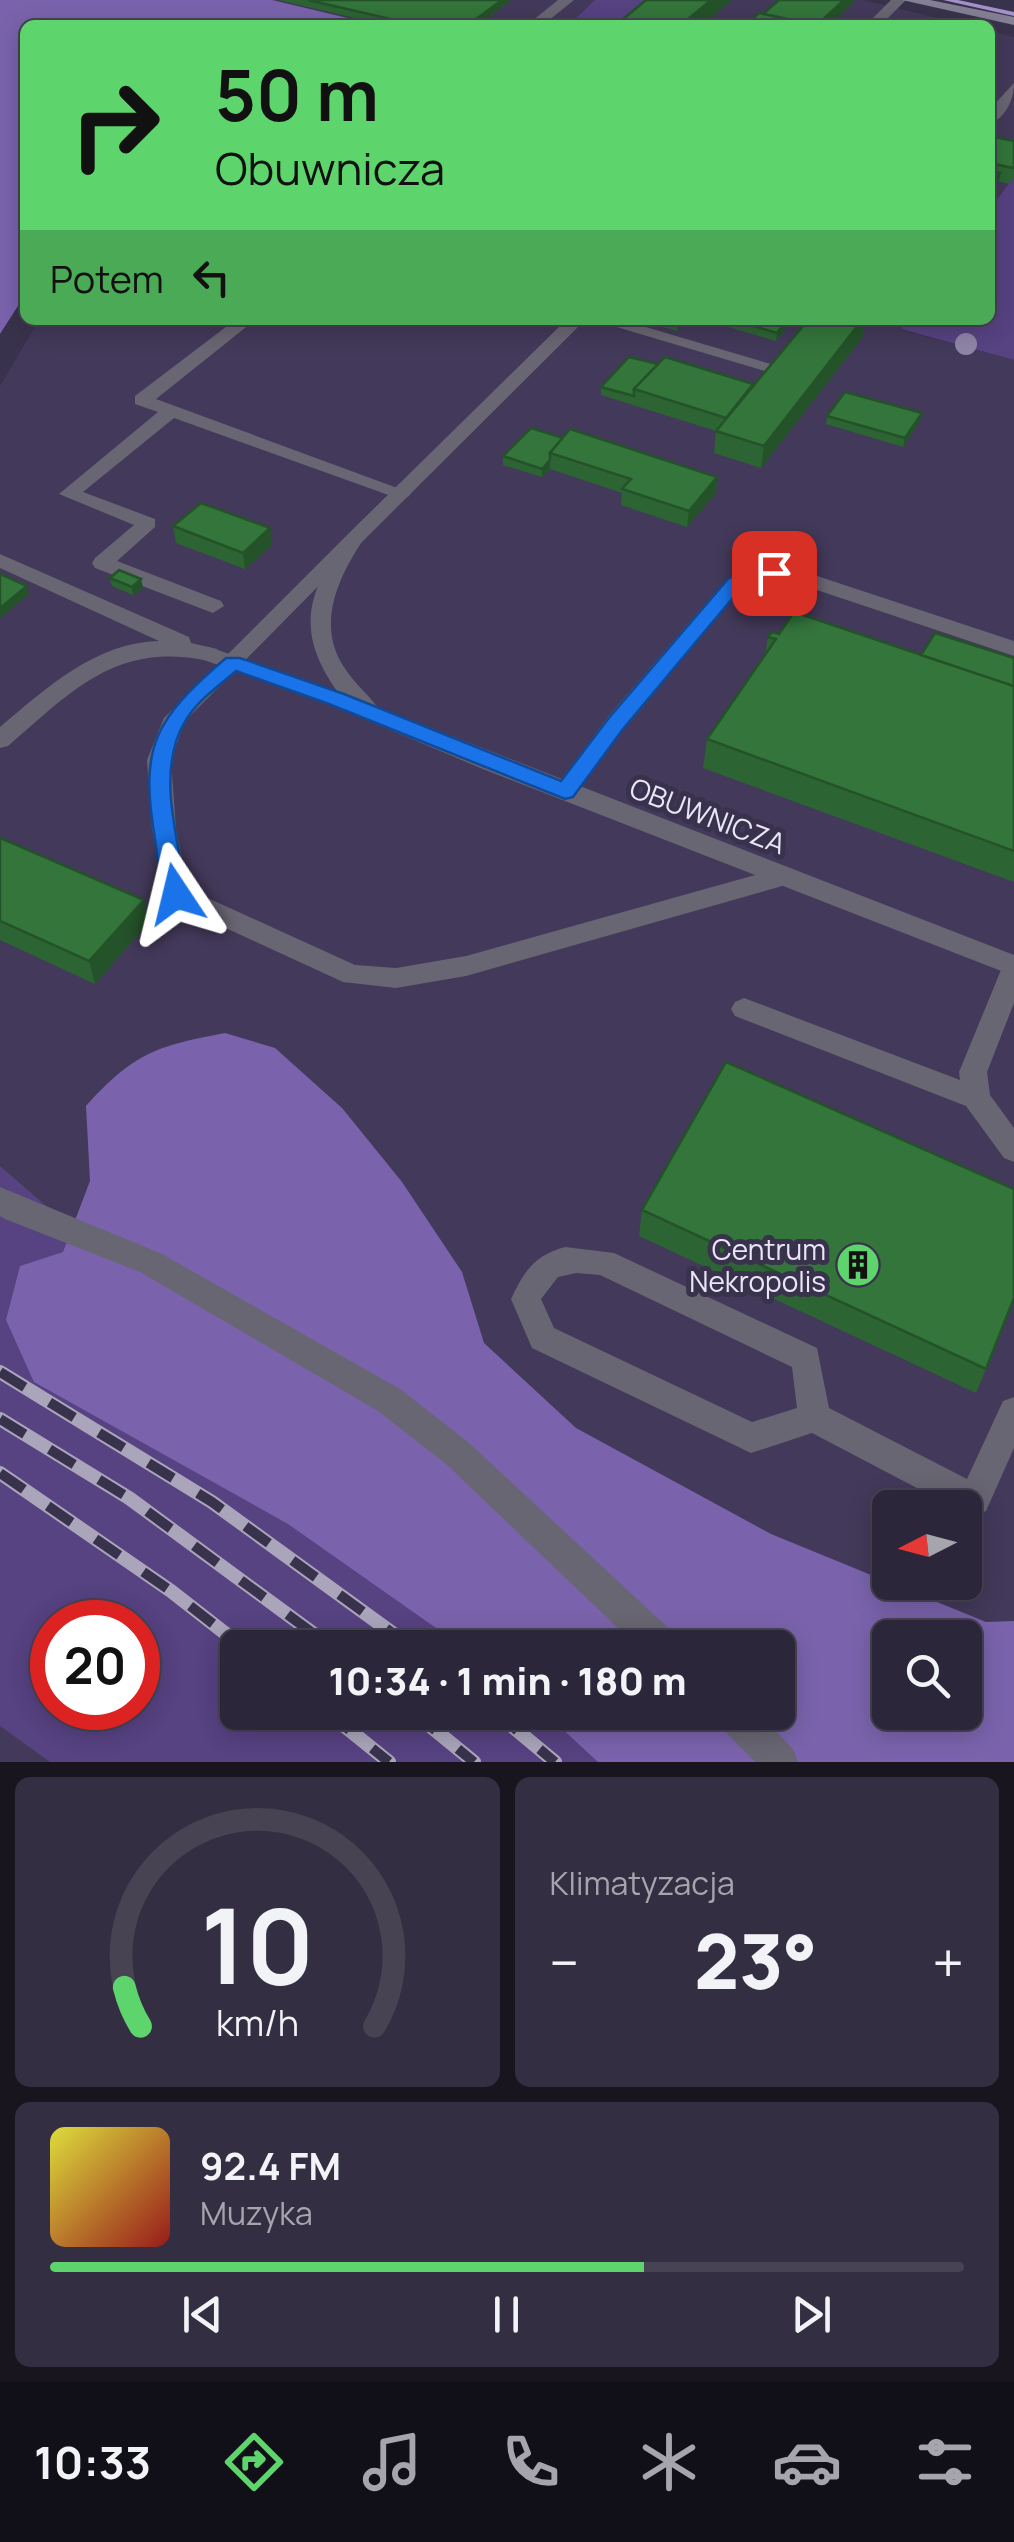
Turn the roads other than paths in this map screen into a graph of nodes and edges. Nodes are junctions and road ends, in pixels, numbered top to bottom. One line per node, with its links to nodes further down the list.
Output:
1 (567, 0): 4 (street)
2 (898, 0): 5 (street)
3 (909, 0): 6 (street)
4 (541, 20)
5 (879, 20)
6 (1014, 21)
7 (240, 325): 11 (street)
8 (571, 325): 12 (street, OBUWNICZA)
9 (620, 325): 10 (street)
10 (772, 367)
11 (172, 410): 12 (street); 15 (street)
12 (400, 493): 13 (street, OBUWNICZA)
13 (354, 539): 17 (street); 18 (street, OBUWNICZA)
14 (0, 560): 17 (street)
15 (213, 606)
16 (1014, 648): 20 (street)
17 (221, 659): 18 (street, OBUWNICZA); 19 (street); 21 (street)
18 (382, 717): 20 (street, OBUWNICZA)
19 (0, 740)
20 (565, 792): 21 (street, OBUWNICZA)
21 (784, 876): 22 (street, OBUWNICZA)
22 (1014, 968): 24 (street)
23 (744, 1009): 24 (street)
24 (976, 1098): 25 (street)
25 (1014, 1150)
26 (0, 1200): 29 (street)
27 (1014, 1412): 28 (street)
28 (814, 1417): 28 (street)
29 (646, 1630)
30 (749, 1730): 31 (street)
31 (780, 1762)

